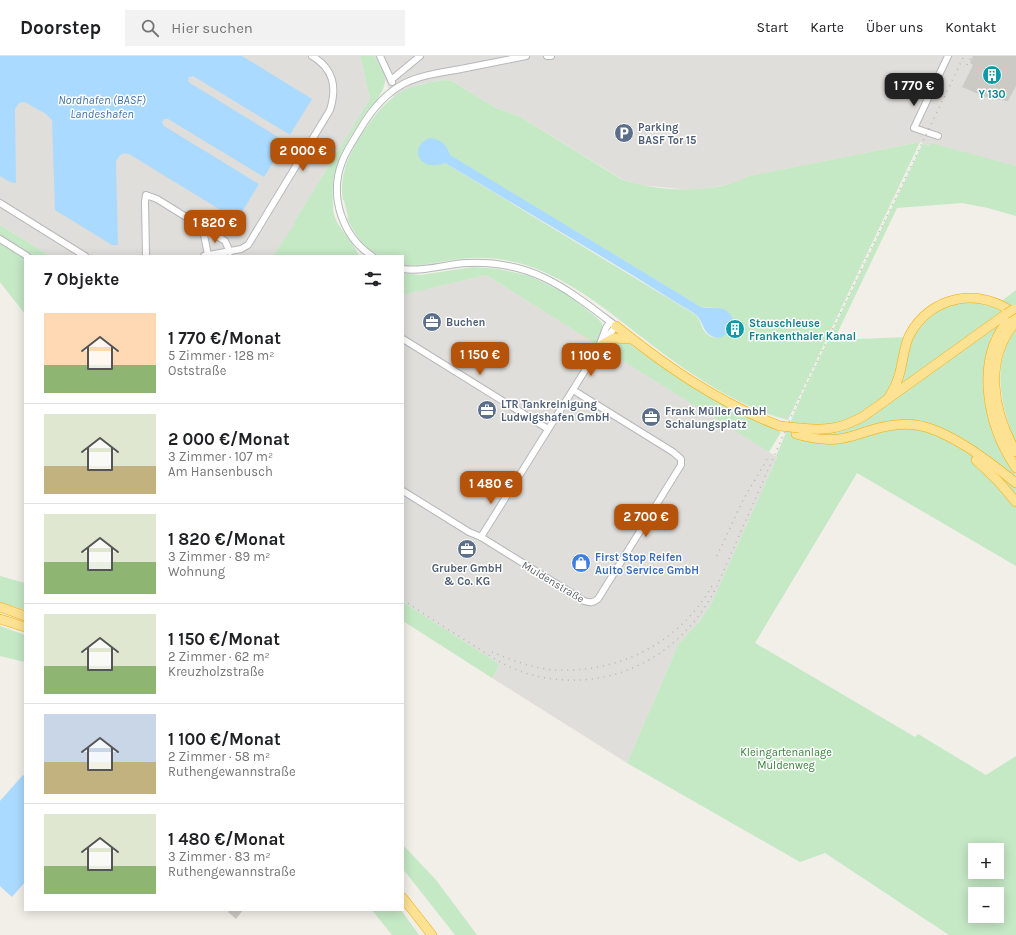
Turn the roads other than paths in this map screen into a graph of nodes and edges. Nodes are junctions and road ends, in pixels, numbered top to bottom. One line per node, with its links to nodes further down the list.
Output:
1 (312, 56): 14 (street)
2 (380, 56): 8 (street)
3 (420, 56): 8 (street)
4 (526, 56): 9 (street)
5 (548, 56): 6 (street)
6 (551, 56)
7 (948, 56): 10 (street)
8 (391, 80): 9 (street)
9 (395, 89): 20 (street)
10 (938, 136)
11 (0, 203): 16 (street)
12 (206, 230): 14 (street); 17 (street); 18 (street)
13 (0, 239): 15 (street)
14 (230, 252): 19 (street)
15 (25, 255)
16 (83, 255)
17 (146, 255)
18 (206, 255)
19 (212, 255)
20 (371, 255)
21 (404, 269): 23 (street)
22 (1013, 314): 28 (highway); 28 (highway); 32 (highway); 33 (highway)
23 (613, 324): 24 (highway); 26 (street)
24 (632, 339): 26 (highway); 30 (highway)
25 (404, 340): 29 (street)
26 (600, 346): 27 (street)
27 (573, 390): 29 (street); 37 (street, Muldenstraße)
28 (887, 400): 30 (highway)
29 (548, 429): 37 (street)
30 (798, 431): 31 (highway)
31 (956, 441): 34 (highway); 36 (highway)
32 (1016, 452)
33 (1016, 468)
34 (1016, 483)
35 (404, 492): 37 (street, Muldenstraße)
36 (1016, 502)
37 (481, 536)
38 (0, 607): 39 (highway)
39 (24, 616)
40 (0, 619): 41 (highway)
41 (24, 628)
42 (404, 899): 43 (highway)
43 (432, 935)

